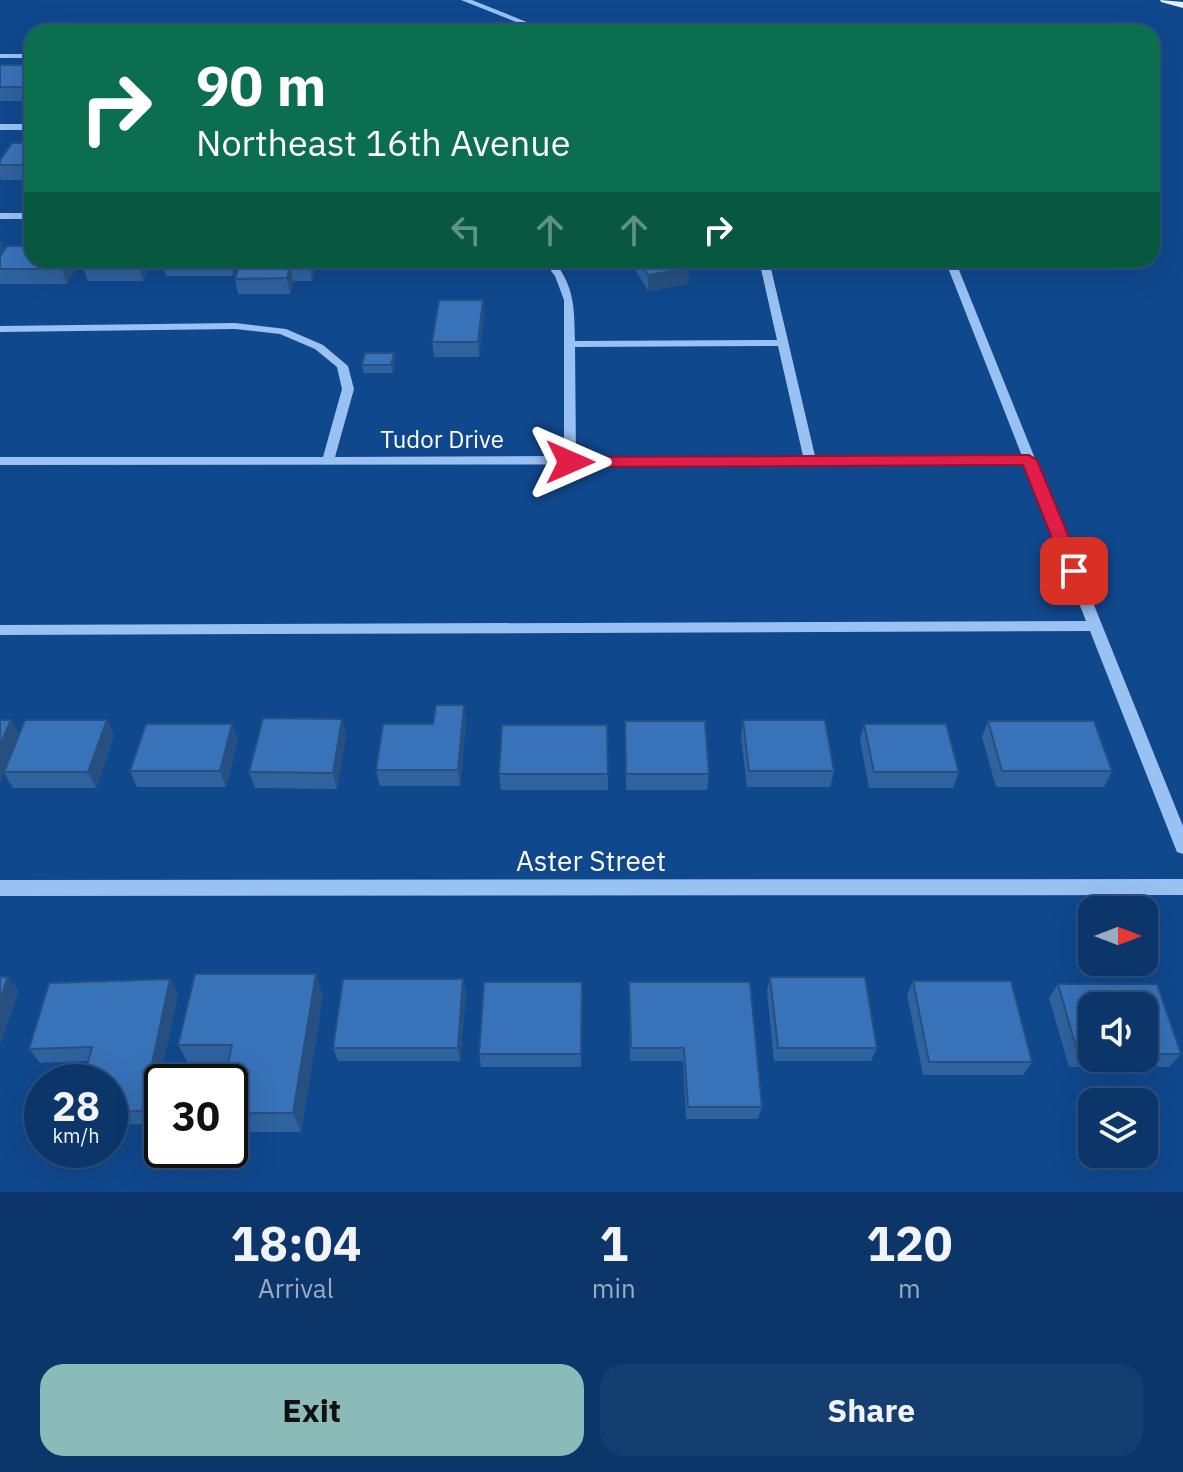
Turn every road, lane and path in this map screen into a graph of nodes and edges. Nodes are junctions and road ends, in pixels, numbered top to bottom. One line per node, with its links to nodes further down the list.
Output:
1 (465, 0): 4 (street)
2 (1165, 0): 3 (main road)
3 (1183, 5)
4 (527, 24)
5 (0, 56): 6 (street)
6 (24, 56)
7 (0, 127): 8 (street)
8 (24, 127)
9 (0, 216): 10 (street)
10 (24, 216)
11 (554, 268): 16 (street)
12 (766, 268): 15 (street)
13 (953, 268): 17 (street)
14 (0, 329): 19 (street)
15 (782, 343): 16 (street); 20 (street)
16 (572, 344): 21 (street)
17 (1029, 460): 20 (street, Tudor Drive); 22 (street)
18 (0, 461): 19 (street, Tudor Drive)
19 (328, 461): 21 (street, Tudor Drive)
20 (810, 461): 21 (street, Tudor Drive)
21 (570, 462)
22 (1096, 626): 23 (street); 24 (street)
23 (0, 630)
24 (1183, 847)
25 (1183, 887): 26 (street, Aster Street)
26 (0, 888)

